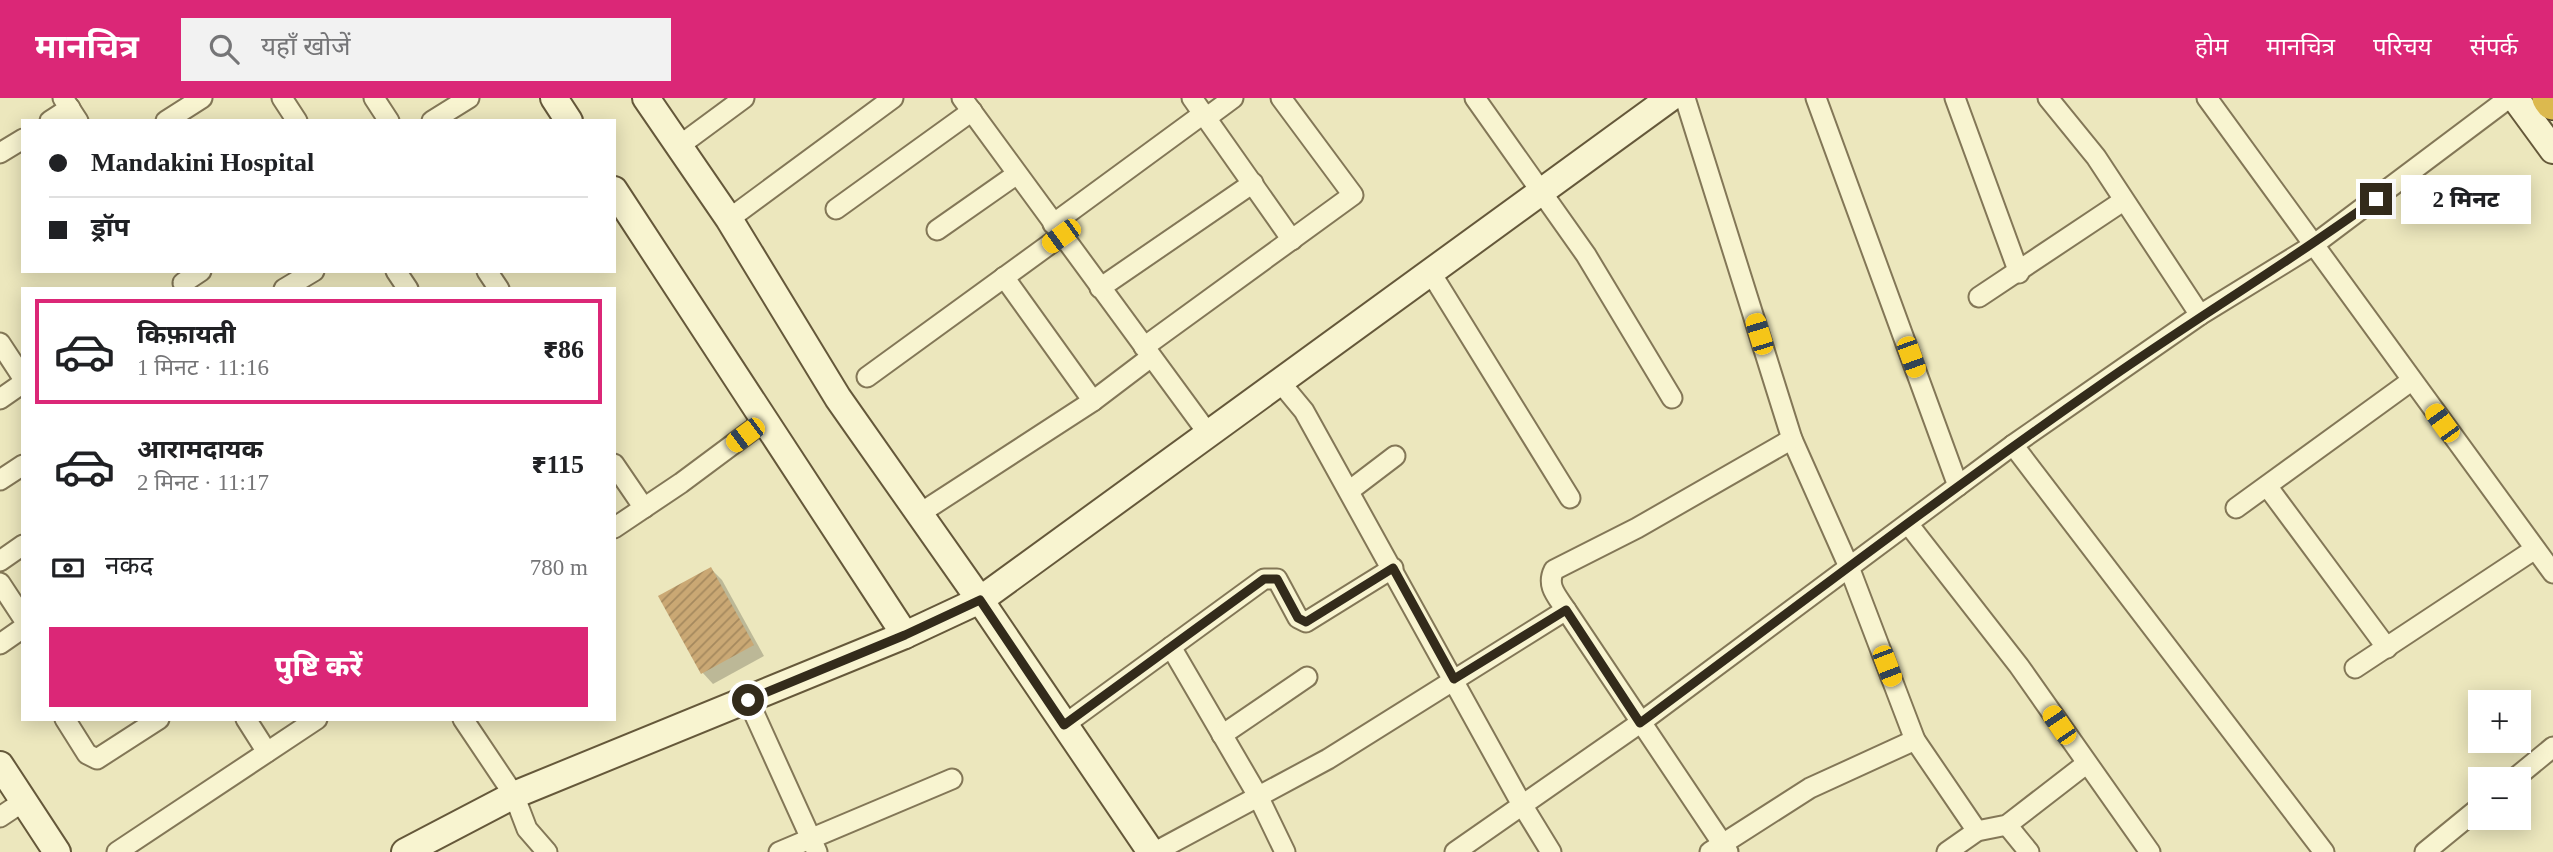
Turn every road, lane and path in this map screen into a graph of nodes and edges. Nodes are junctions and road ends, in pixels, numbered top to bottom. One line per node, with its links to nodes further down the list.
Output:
1 (202, 98): 25 (street)
2 (374, 98): 26 (street)
3 (469, 98): 27 (street)
4 (554, 98): 28 (street)
5 (646, 98): 30 (street)
6 (744, 98): 30 (street)
7 (893, 98): 39 (street)
8 (1233, 98): 23 (street)
9 (1281, 98): 42 (street)
10 (1475, 98): 35 (street)
11 (1670, 98): 35 (street)
12 (1685, 98): 64 (street)
13 (1816, 98): 70 (street)
14 (1955, 98): 44 (street)
15 (2048, 98): 37 (street)
16 (2207, 98): 43 (street)
17 (2509, 98): 43 (street)
18 (2515, 98): 31 (street)
19 (2550, 98): 20 (highway)
20 (2553, 102)
21 (967, 104): 33 (street); 38 (street)
22 (70, 106): 24 (street)
23 (1200, 110): 34 (street); 41 (street)
24 (53, 119)
25 (169, 119)
26 (388, 119)
27 (435, 119)
28 (568, 119)
29 (21, 140): 32 (street)
30 (679, 146): 39 (street)
31 (2553, 150)
32 (0, 153)
33 (1017, 174): 40 (street); 41 (street)
34 (1253, 183): 42 (street); 49 (street)
35 (1541, 192): 46 (street); 59 (street)
36 (616, 193): 62 (street)
37 (2123, 201): 44 (street); 51 (street)
38 (836, 209)
39 (729, 219): 76 (street)
40 (937, 230)
41 (1057, 230): 47 (street); 49 (street)
42 (1292, 240): 53 (street)
43 (2312, 246): 51 (street); 56 (street)
44 (2019, 272): 50 (street)
45 (311, 273): 48 (street)
46 (1431, 273): 57 (street); 73 (street)
47 (1004, 277): 54 (street); 61 (street)
48 (287, 287)
49 (1100, 288): 53 (street)
50 (1979, 297)
51 (2200, 315): 65 (street)
52 (0, 343): 55 (street)
53 (1147, 352): 61 (street); 63 (street)
54 (867, 377)
55 (21, 378)
56 (2411, 381): 71 (street); 80 (street)
57 (1280, 382): 63 (street); 72 (street)
58 (21, 383): 60 (street)
59 (1672, 398)
60 (0, 399)
61 (1093, 401): 76 (street)
62 (766, 419): 74 (street); 90 (street)
63 (1207, 432): 86 (street)
64 (1792, 439): 82 (street); 87 (street)
65 (2013, 446): 70 (street); 135 (street)
66 (1395, 456): 72 (street)
67 (21, 466): 69 (street)
68 (616, 467): 74 (street)
69 (0, 480)
70 (1958, 486): 77 (street)
71 (2267, 486): 75 (street); 93 (street)
72 (1349, 491): 83 (street)
73 (1570, 498)
74 (643, 508): 78 (street)
75 (2236, 508)
76 (919, 514): 86 (street)
77 (1909, 525): 82 (street); 109 (street)
78 (616, 527)
79 (21, 546): 81 (street)
80 (2535, 549): 84 (street); 93 (street)
81 (0, 561)
82 (1849, 567): 103 (street); 106 (street)
83 (1393, 568): 92 (street); 96 (street)
84 (2553, 573)
85 (0, 583): 88 (street)
86 (980, 600): 90 (street); 104 (street)
87 (1566, 610): 96 (street); 103 (street)
88 (21, 615)
89 (21, 629): 91 (street)
90 (905, 635): 97 (street)
91 (0, 644)
92 (1171, 647): 104 (street); 105 (street)
93 (2387, 648): 94 (street)
94 (2355, 668)
95 (1307, 677): 105 (street)
96 (1454, 679): 114 (street); 116 (street)
97 (748, 700): 113 (street); 121 (street)
98 (66, 721): 99 (street)
99 (154, 721)
100 (247, 721): 108 (street)
101 (314, 721): 108 (street)
102 (464, 721): 113 (street)
103 (1640, 723): 116 (street); 122 (street)
104 (1064, 725): 128 (street)
105 (1222, 735): 114 (street)
106 (1915, 740): 120 (street); 122 (street)
107 (2553, 747): 111 (street)
108 (267, 752): 124 (street)
109 (2086, 764): 119 (street); 134 (street)
110 (0, 765): 115 (street)
111 (2529, 767)
112 (952, 779): 121 (street)
113 (514, 795): 125 (street); 126 (street)
114 (1258, 796): 128 (street); 129 (street)
115 (24, 801): 117 (street); 123 (street)
116 (1521, 803): 130 (street); 131 (street)
117 (0, 817)
118 (2468, 817): 136 (street)
119 (2007, 825): 120 (street); 133 (street)
120 (1978, 831): 132 (street)
121 (814, 845): 127 (street)
122 (1720, 850)
123 (57, 852)
124 (117, 852)
125 (405, 852)
126 (547, 852)
127 (779, 852)
128 (1153, 852)
129 (1285, 852)
130 (1455, 852)
131 (1551, 852)
132 (1947, 852)
133 (2029, 852)
134 (2150, 852)
135 (2324, 852)
136 (2425, 852)

